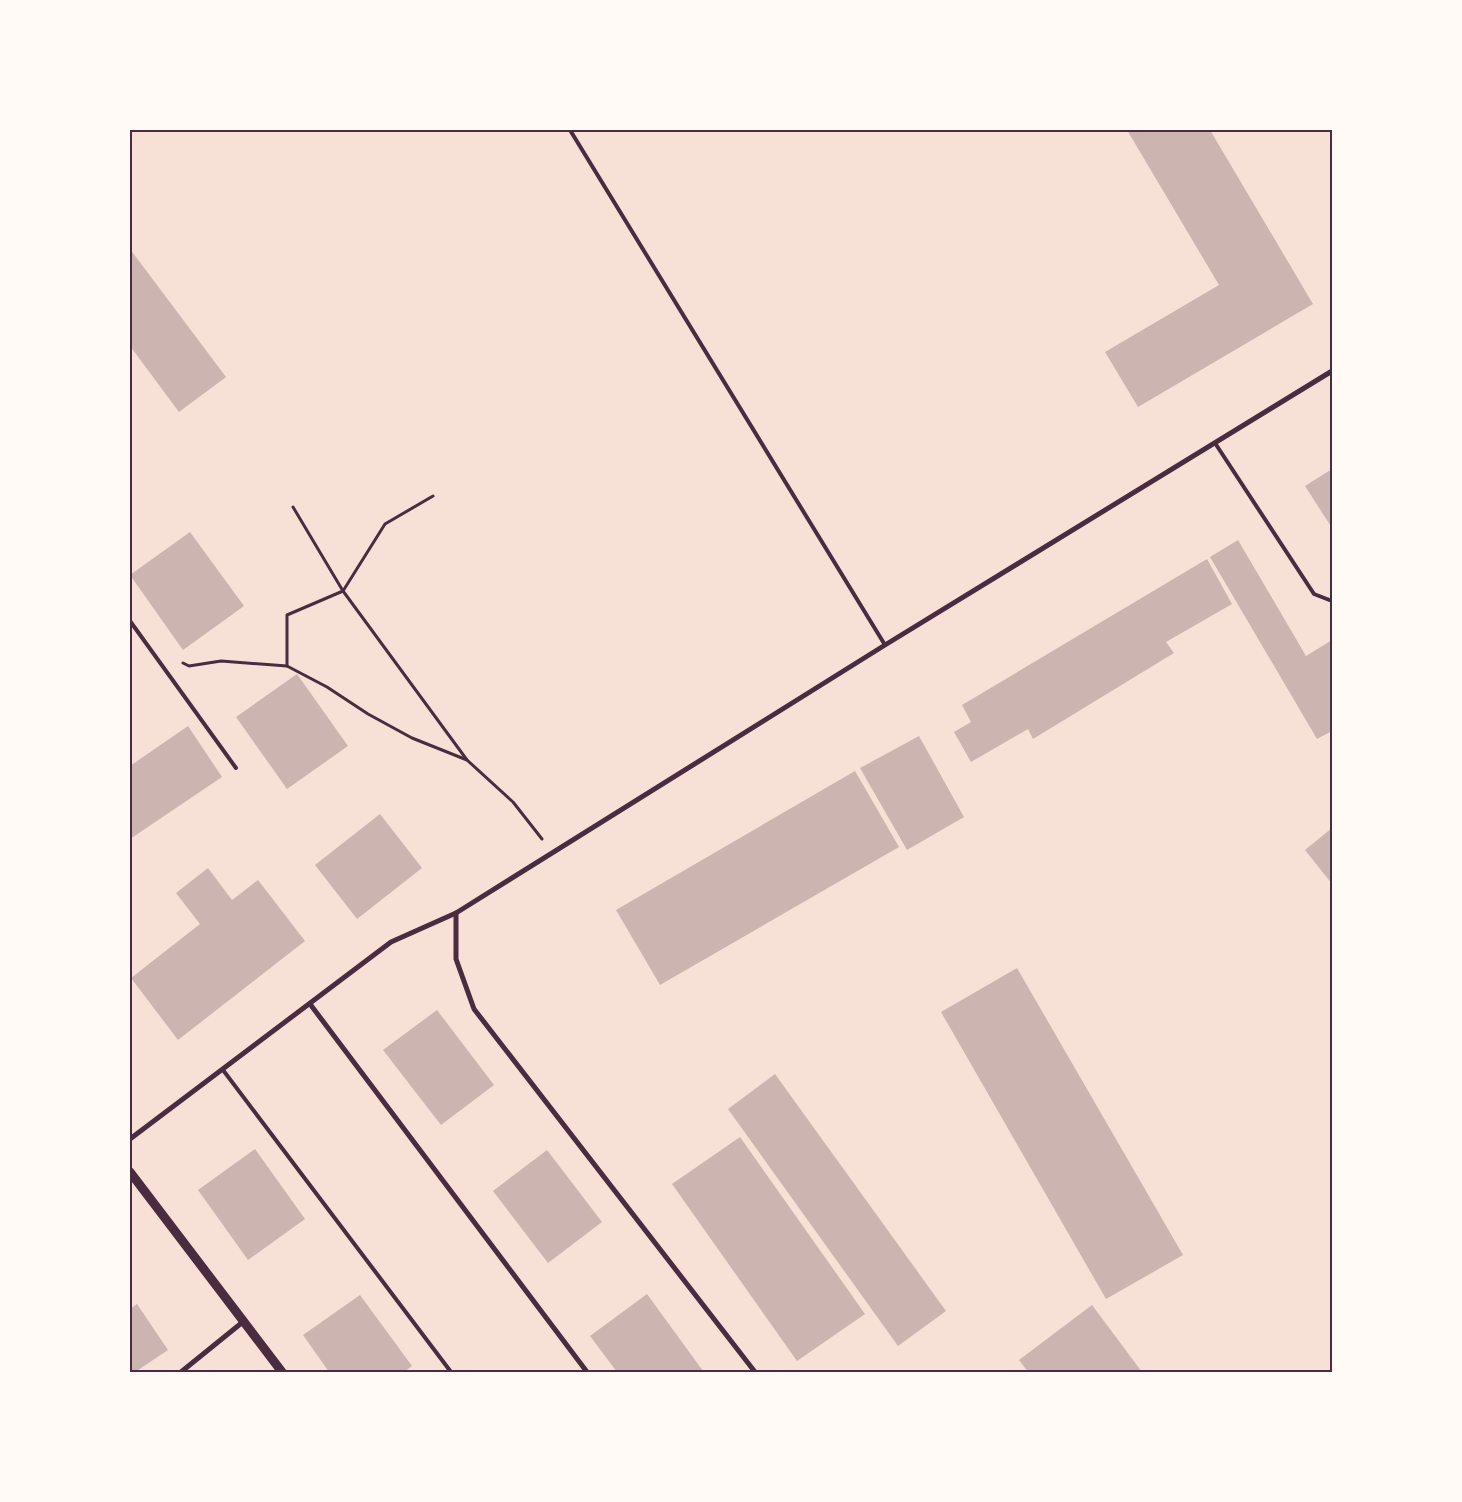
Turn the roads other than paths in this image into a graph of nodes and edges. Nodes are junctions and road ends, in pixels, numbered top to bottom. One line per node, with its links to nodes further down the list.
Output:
1 (570, 130): 6 (lane)
2 (1332, 371): 3 (street)
3 (1215, 443): 4 (lane); 6 (street)
4 (1332, 601)
5 (130, 620): 7 (lane)
6 (885, 645): 8 (street)
7 (236, 768)
8 (456, 913): 9 (street); 18 (street)
9 (310, 1004): 10 (street); 17 (street)
10 (223, 1070): 11 (street); 16 (lane)
11 (130, 1139)
12 (130, 1172): 13 (street)
13 (244, 1321): 14 (street); 15 (street)
14 (181, 1372)
15 (282, 1372)
16 (451, 1372)
17 (587, 1372)
18 (755, 1372)

